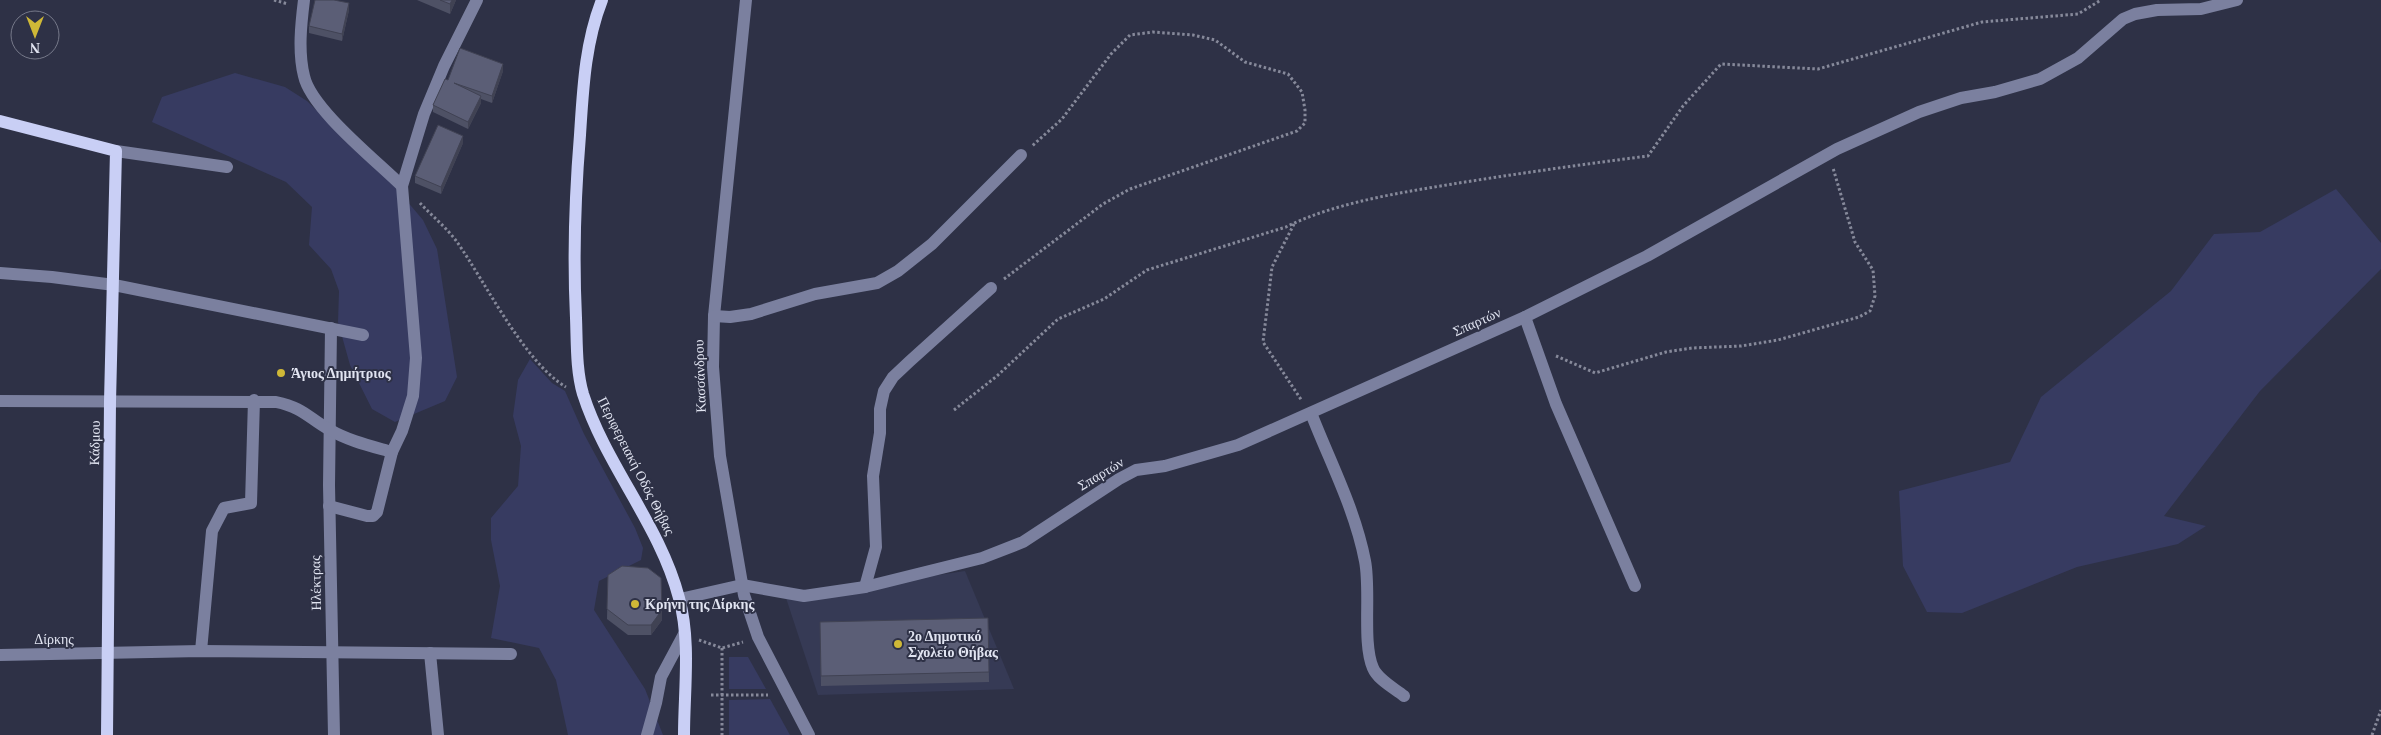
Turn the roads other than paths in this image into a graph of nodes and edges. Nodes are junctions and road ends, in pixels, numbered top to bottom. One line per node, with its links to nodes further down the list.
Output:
1 (304, 0): 10 (street)
2 (477, 0): 10 (street)
3 (602, 0): 28 (main road, Περιφερειακή Οδός Θήβας)
4 (746, 0): 14 (street, Κασσάνδρου)
5 (2237, 0): 15 (street, Σπαρτών)
6 (0, 121): 7 (main road)
7 (116, 151): 9 (street); 12 (main road, Κάδμου)
8 (1021, 155): 14 (street)
9 (227, 167)
10 (402, 186): 23 (street)
11 (0, 273): 12 (street)
12 (114, 285): 16 (street); 20 (main road, Κάδμου)
13 (991, 288): 27 (street)
14 (714, 316): 25 (street, Κασσάνδρου)
15 (1525, 318): 21 (street, Σπαρτών); 26 (street)
16 (330, 328): 17 (street); 22 (street, Ηλέκτρας)
17 (363, 335)
18 (254, 400): 20 (street); 22 (street); 30 (street)
19 (0, 401): 20 (street)
20 (110, 402): 33 (main road, Κάδμου)
21 (1311, 413): 27 (street, Σπαρτών); 36 (street)
22 (330, 430): 23 (street); 24 (street, Ηλέκτρας)
23 (392, 452): 24 (street)
24 (330, 506): 31 (street, Ηλέκτρας)
25 (742, 585): 27 (street, Σπαρτών); 28 (street); 42 (street, Κασσάνδρου)
26 (1635, 586)
27 (865, 587)
28 (680, 599): 29 (main road, Περιφερειακή Οδός Θήβας)
29 (684, 634): 40 (street); 41 (main road, Περιφερειακή Οδός Θήβας)
30 (201, 651): 31 (street, Δίρκης); 33 (street, Δίρκης)
31 (332, 652): 32 (street, Δίρκης); 38 (street, Ηλέκτρας)
32 (430, 653): 34 (street, Δίρκης); 39 (street)
33 (107, 654): 35 (street, Δίρκης); 37 (main road, Κάδμου)
34 (511, 654)
35 (0, 655)
36 (1404, 696)
37 (107, 735)
38 (334, 735)
39 (438, 735)
40 (647, 735)
41 (684, 735)
42 (809, 735)

